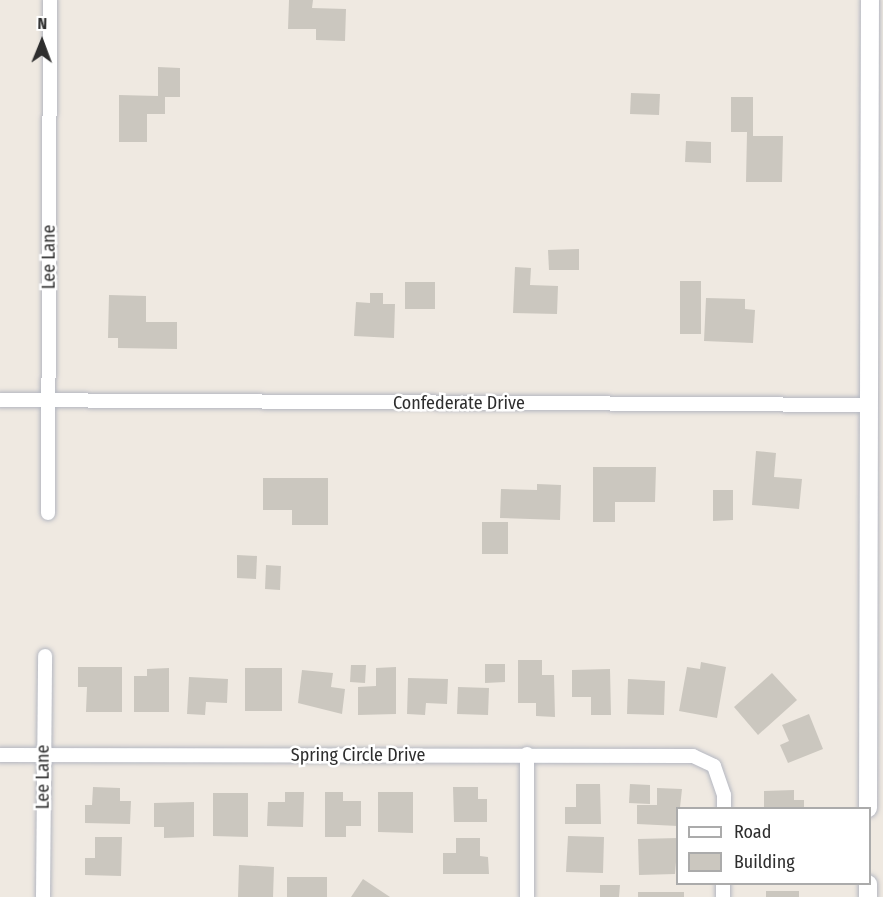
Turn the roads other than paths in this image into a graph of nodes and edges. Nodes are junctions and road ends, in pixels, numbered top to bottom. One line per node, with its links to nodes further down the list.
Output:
1 (50, 0): 4 (street, Lee Lane)
2 (870, 0): 5 (street)
3 (0, 399): 4 (street, Confederate Drive)
4 (49, 401): 5 (street, Confederate Drive); 6 (street, Lee Lane)
5 (868, 405): 12 (street)
6 (48, 513)
7 (45, 656): 10 (street, Lee Lane)
8 (527, 754): 10 (street, Spring Circle Drive); 11 (street, Spring Circle Drive); 14 (street)
9 (0, 755): 10 (street, Spring Circle Drive)
10 (43, 755): 13 (street, Lee Lane)
11 (724, 807)
12 (868, 807)
13 (43, 897)
14 (527, 897)

